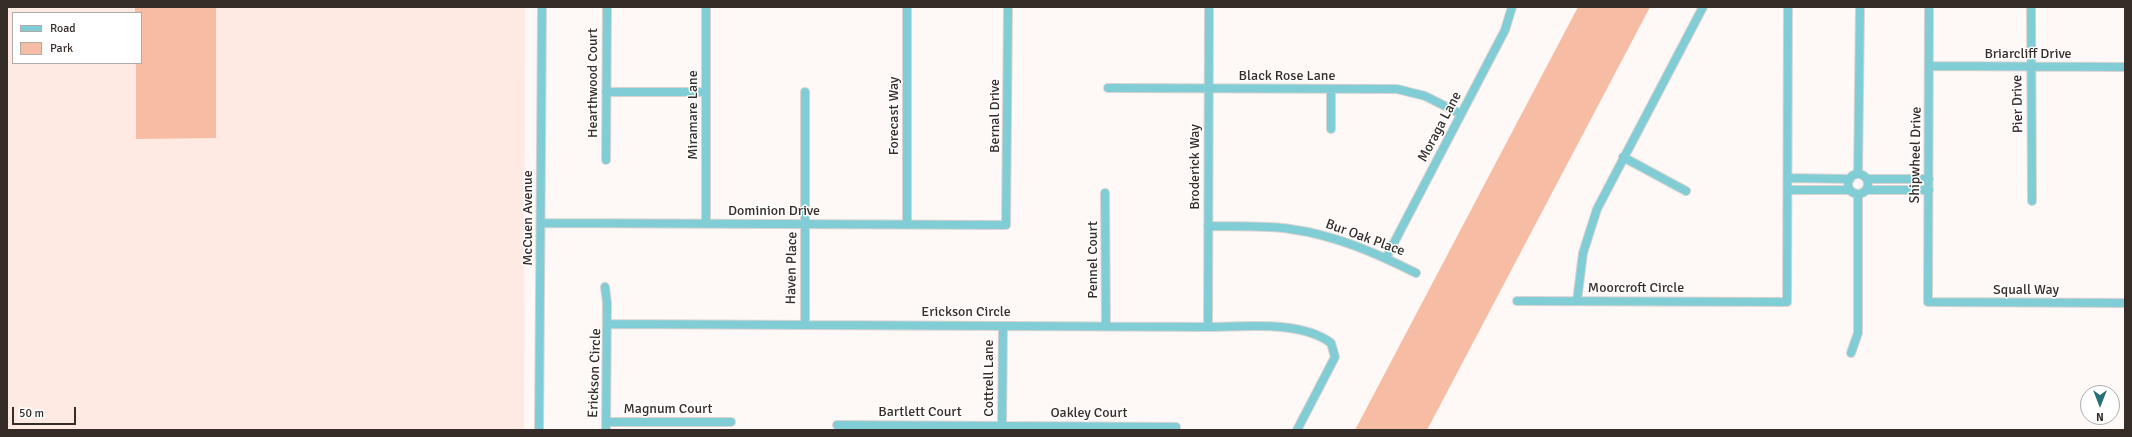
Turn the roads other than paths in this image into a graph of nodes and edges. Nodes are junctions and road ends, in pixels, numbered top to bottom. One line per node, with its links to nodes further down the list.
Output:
1 (542, 7): 39 (street, McCuen Avenue)
2 (607, 7): 19 (street, Hearthwood Court)
3 (706, 7): 20 (street, Miramare Lane)
4 (907, 7): 42 (street, Forecast Way)
5 (1008, 7): 43 (street, Bernal Drive)
6 (1209, 7): 17 (street, Broderick Way)
7 (1512, 7): 22 (street, Moraga Lane)
8 (1703, 7): 24 (street, Moorcroft Circle)
9 (1788, 7): 27 (street, Moorcroft Circle)
10 (1860, 7): 26 (street)
11 (1930, 7): 13 (street, Shipwheel Drive)
12 (2031, 7): 14 (street, Pier Drive)
13 (1930, 66): 14 (street, Briarcliff Drive); 30 (street, Shipwheel Drive)
14 (2030, 67): 15 (street, Briarcliff Drive); 38 (street, Pier Drive)
15 (2125, 67)
16 (1108, 88): 17 (street, Black Rose Lane)
17 (1209, 89): 18 (street, Black Rose Lane); 44 (street, Broderick Way)
18 (1331, 89): 22 (street, Black Rose Lane); 23 (street)
19 (606, 92): 20 (street); 25 (street, Hearthwood Court)
20 (705, 92): 40 (street, Miramare Lane)
21 (805, 92): 41 (street, Haven Place)
22 (1461, 114): 45 (street, Moraga Lane)
23 (1331, 128)
24 (1623, 157): 35 (street); 49 (street, Moorcroft Circle)
25 (606, 160)
26 (1858, 174): 28 (street); 29 (street)
27 (1788, 178): 28 (street); 31 (street, Moorcroft Circle)
28 (1850, 179): 32 (street)
29 (1867, 179): 30 (street); 33 (street)
30 (1928, 179): 34 (street, Shipwheel Drive)
31 (1788, 190): 32 (street); 49 (street, Moorcroft Circle)
32 (1850, 190): 37 (street)
33 (1867, 190): 34 (street); 37 (street)
34 (1928, 190): 50 (street, Shipwheel Drive)
35 (1686, 191)
36 (1105, 193): 55 (street, Pennel Court)
37 (1858, 195): 57 (street)
38 (2032, 200)
39 (541, 223): 40 (street, Dominion Drive); 63 (street, McCuen Avenue)
40 (706, 224): 41 (street, Dominion Drive)
41 (806, 224): 42 (street, Dominion Drive); 53 (street, Haven Place)
42 (907, 225): 43 (street, Dominion Drive)
43 (1006, 225)
44 (1208, 226): 45 (street, Bur Oak Place); 56 (street, Broderick Way)
45 (1386, 258): 46 (street, Bur Oak Place)
46 (1416, 273)
47 (606, 287): 52 (street)
48 (1517, 301): 49 (street)
49 (1577, 301)
50 (1928, 302): 51 (street, Squall Way)
51 (2125, 303)
52 (607, 324): 53 (street, Erickson Circle); 60 (street, Erickson Circle)
53 (804, 325): 54 (street, Erickson Circle)
54 (1003, 326): 55 (street, Erickson Circle); 62 (street, Cottrell Lane)
55 (1106, 326): 56 (street, Erickson Circle)
56 (1208, 326): 64 (street, Erickson Circle)
57 (1851, 353)
58 (730, 422): 60 (street, Magnum Court)
59 (837, 425): 62 (street, Bartlett Court)
60 (606, 426)
61 (1176, 426): 62 (street, Oakley Court)
62 (1002, 428)
63 (539, 430)
64 (1297, 430)

